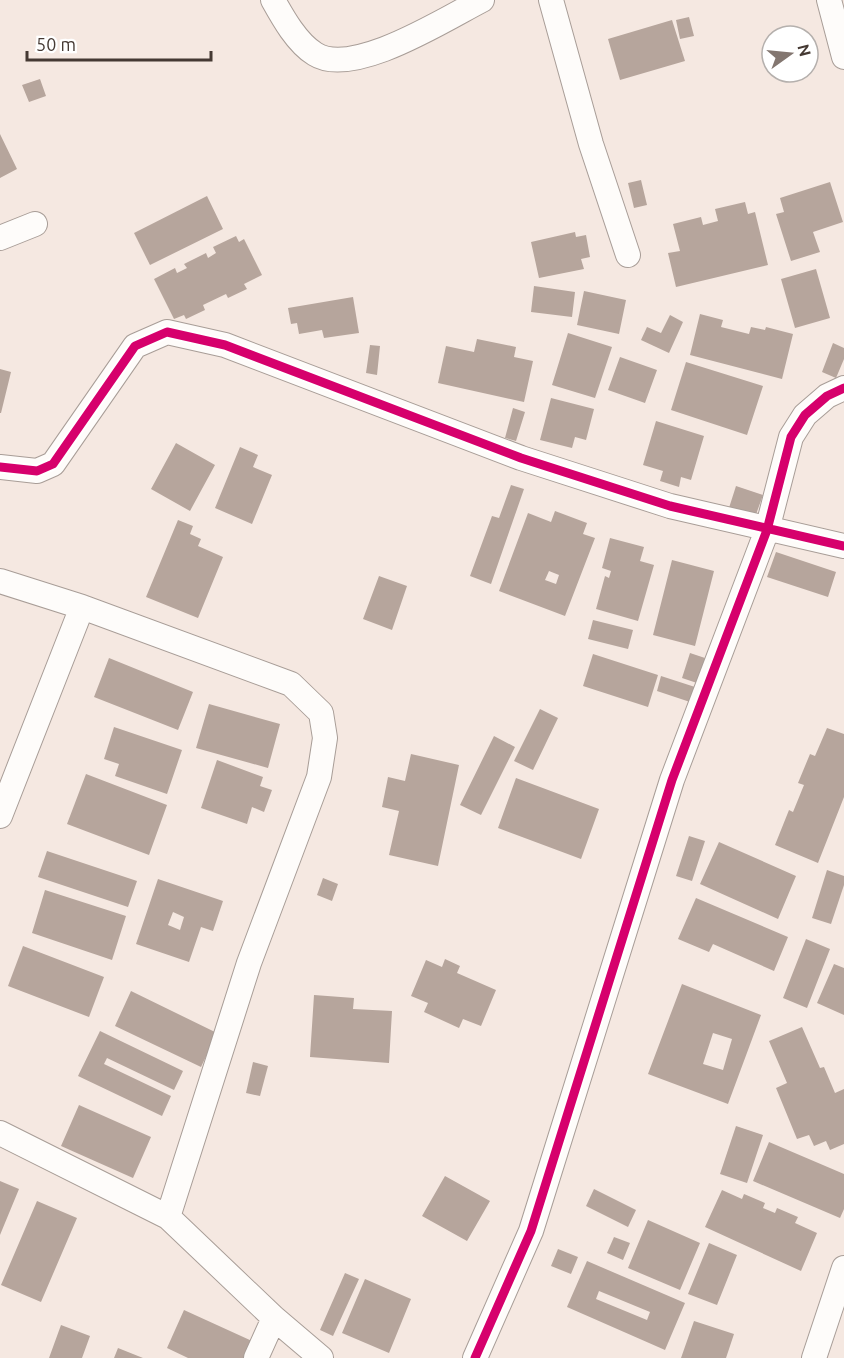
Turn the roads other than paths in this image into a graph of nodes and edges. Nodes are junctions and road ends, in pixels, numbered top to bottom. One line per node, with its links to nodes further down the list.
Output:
1 (273, 0): 2 (street)
2 (482, 0)
3 (551, 0): 8 (street)
4 (829, 0): 5 (street)
5 (844, 57)
6 (35, 224): 7 (street)
7 (0, 238)
8 (628, 255)
9 (844, 388): 11 (street)
10 (0, 467): 11 (street)
11 (767, 530): 12 (street); 22 (street)
12 (844, 546)
13 (0, 580): 14 (street)
14 (82, 607): 15 (street); 17 (street)
15 (0, 816)
16 (0, 1133): 17 (street)
17 (168, 1217): 19 (street)
18 (844, 1268): 23 (street)
19 (274, 1318): 20 (street); 21 (street)
20 (256, 1358)
21 (321, 1358)
22 (475, 1358)
23 (814, 1358)

